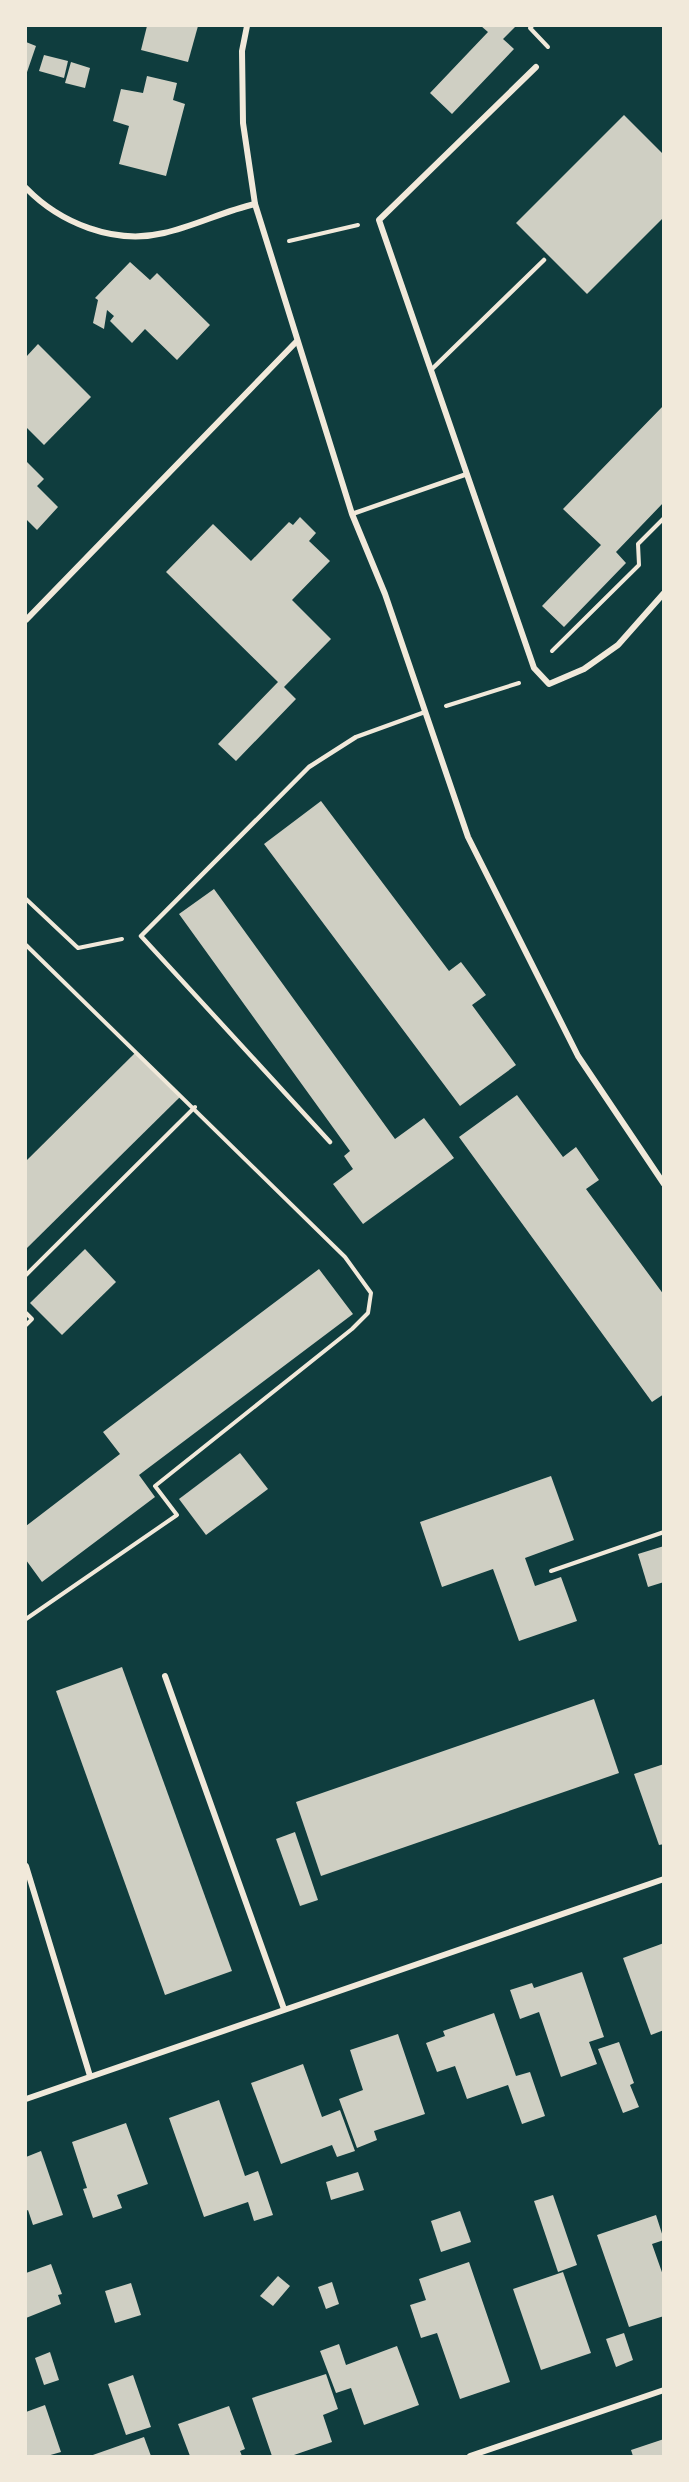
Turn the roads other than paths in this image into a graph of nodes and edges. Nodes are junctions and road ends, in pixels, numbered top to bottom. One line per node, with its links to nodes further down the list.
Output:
1 (247, 26): 4 (street)
2 (536, 67): 7 (street)
3 (26, 189): 4 (street)
4 (255, 204): 6 (street)
5 (544, 260): 7 (lane)
6 (296, 342): 9 (street); 11 (street)
7 (431, 370): 8 (street)
8 (467, 474): 9 (lane); 10 (street)
9 (352, 514): 12 (street)
10 (663, 593)
11 (26, 620)
12 (425, 712): 13 (lane); 14 (street)
13 (330, 1142)
14 (663, 1184)
15 (165, 1676): 18 (street)
16 (26, 1866): 19 (street)
17 (663, 1879): 18 (street)
18 (284, 2009): 19 (street)
19 (90, 2076): 20 (street)
20 (26, 2098)
21 (663, 2390): 22 (street)
22 (470, 2457)

